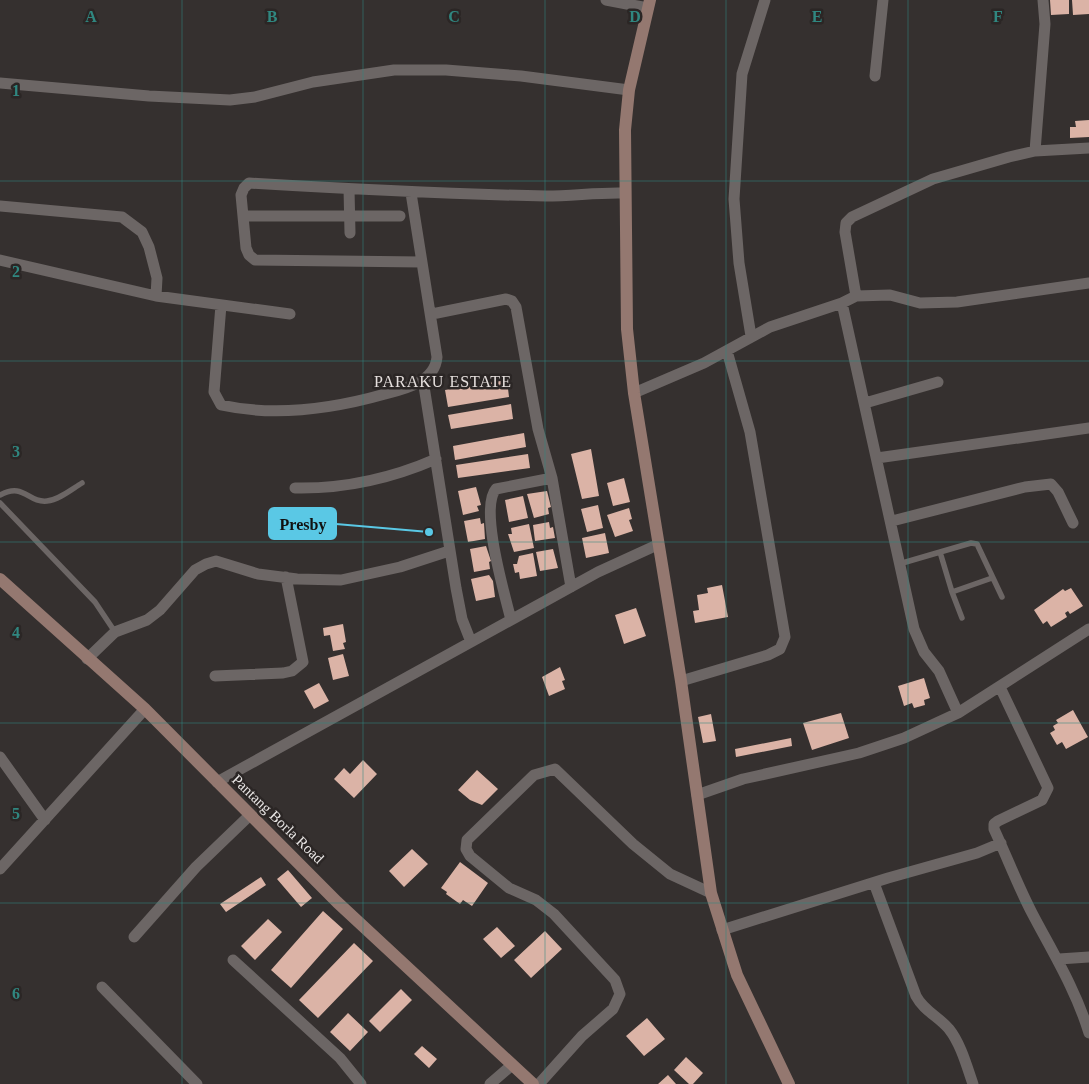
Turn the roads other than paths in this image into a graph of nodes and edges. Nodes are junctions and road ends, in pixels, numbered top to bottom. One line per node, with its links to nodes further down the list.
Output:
1 (606, 0): 5 (street)
2 (765, 0): 28 (street)
3 (883, 0): 6 (street)
4 (1043, 0): 10 (street)
5 (649, 4): 8 (street)
6 (875, 76)
7 (0, 83): 8 (street)
8 (629, 90): 13 (street)
9 (1089, 148): 10 (street)
10 (1035, 151): 23 (street)
11 (350, 189): 12 (street); 15 (street); 16 (street)
12 (411, 193): 13 (street); 20 (street)
13 (625, 193): 32 (street)
14 (0, 206): 22 (street)
15 (350, 215): 16 (street); 17 (street); 18 (street)
16 (243, 216): 20 (street)
17 (400, 216)
18 (350, 233)
19 (0, 260): 22 (street)
20 (421, 262): 27 (street)
21 (1089, 284): 23 (street)
22 (156, 296): 25 (street)
23 (856, 296): 24 (street)
24 (842, 303): 28 (street); 33 (street)
25 (221, 305): 26 (street); 30 (street)
26 (290, 314)
27 (432, 314): 30 (street); 37 (street)
28 (752, 336): 29 (street)
29 (727, 351): 32 (street); 61 (street)
30 (423, 380): 36 (street)
31 (938, 382): 33 (street)
32 (634, 393): 44 (street)
33 (865, 403): 35 (street)
34 (1088, 430): 35 (street)
35 (877, 458): 42 (street)
36 (436, 459): 39 (street); 45 (street)
37 (552, 478): 51 (street); 55 (street)
38 (82, 484): 40 (lane)
39 (294, 488)
40 (0, 495)
41 (0, 503): 57 (lane)
42 (892, 521): 43 (street); 47 (street)
43 (1073, 523)
44 (657, 545): 51 (street); 61 (street)
45 (449, 551): 48 (street); 58 (street)
46 (940, 552): 47 (lane); 49 (lane); 52 (lane)
47 (899, 564): 64 (street)
48 (286, 578): 57 (street); 60 (street)
49 (992, 578): 52 (lane); 53 (lane)
50 (0, 579): 59 (street, Pantang Borla Road)
51 (571, 587): 55 (street)
52 (952, 592): 54 (lane)
53 (1002, 598)
54 (962, 618)
55 (511, 620): 58 (street)
56 (1089, 629): 62 (street)
57 (115, 632): 59 (street)
58 (471, 642): 66 (street)
59 (87, 659): 63 (street, Pantang Borla Road)
60 (216, 676)
61 (680, 681): 67 (street)
62 (1000, 687): 64 (street); 70 (street)
63 (145, 708): 66 (street, Pantang Borla Road); 69 (street)
64 (958, 713): 67 (street)
65 (0, 757): 69 (street)
66 (217, 782): 68 (street, Pantang Borla Road)
67 (697, 795): 73 (street)
68 (250, 814): 75 (street); 81 (street, Pantang Borla Road)
69 (45, 820): 71 (street)
70 (1001, 843): 72 (street); 77 (street)
71 (0, 869)
72 (874, 883): 74 (street); 88 (street)
73 (711, 893): 74 (street); 86 (street)
74 (722, 930): 87 (street)
75 (134, 937)
76 (1089, 957): 77 (street)
77 (1059, 959): 80 (street)
78 (233, 960): 83 (street)
79 (102, 987): 82 (street)
80 (1089, 1034)
81 (512, 1065): 84 (street); 85 (street, Pantang Borla Road)
82 (197, 1084)
83 (362, 1084)
84 (490, 1084)
85 (533, 1084)
86 (539, 1084)
87 (789, 1084)
88 (973, 1084)

